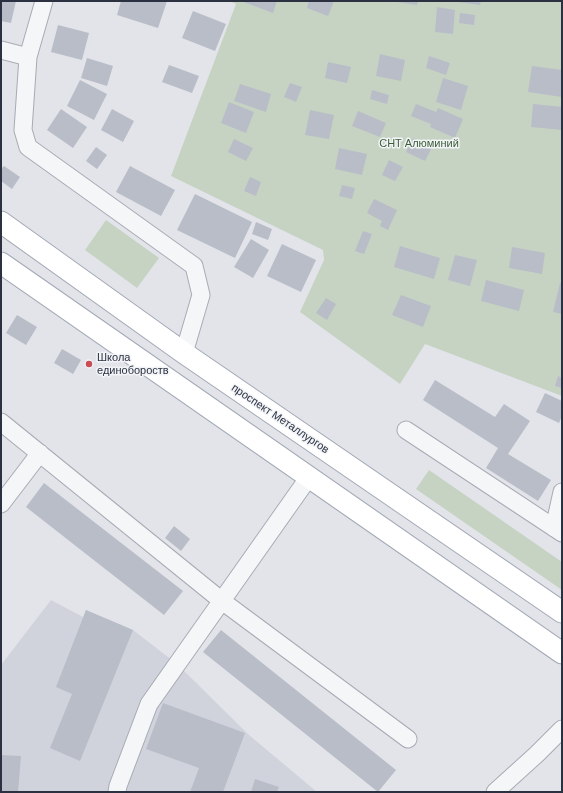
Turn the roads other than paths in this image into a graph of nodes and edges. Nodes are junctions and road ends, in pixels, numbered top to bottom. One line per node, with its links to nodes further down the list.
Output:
1 (43, 1): 3 (lane)
2 (1, 50): 3 (lane)
3 (28, 57): 6 (lane)
4 (1, 222): 6 (main road, проспект Металлургов)
5 (1, 263): 10 (main road)
6 (184, 353): 15 (main road, проспект Металлургов)
7 (1, 422): 9 (lane)
8 (406, 430): 13 (lane)
9 (40, 453): 12 (lane); 14 (lane)
10 (309, 477): 14 (lane); 16 (main road)
11 (562, 492): 13 (lane)
12 (1, 504)
13 (558, 530)
14 (222, 601): 18 (lane); 19 (lane)
15 (562, 612)
16 (562, 653)
17 (562, 728): 20 (lane)
18 (408, 739)
19 (117, 792)
20 (494, 792)

